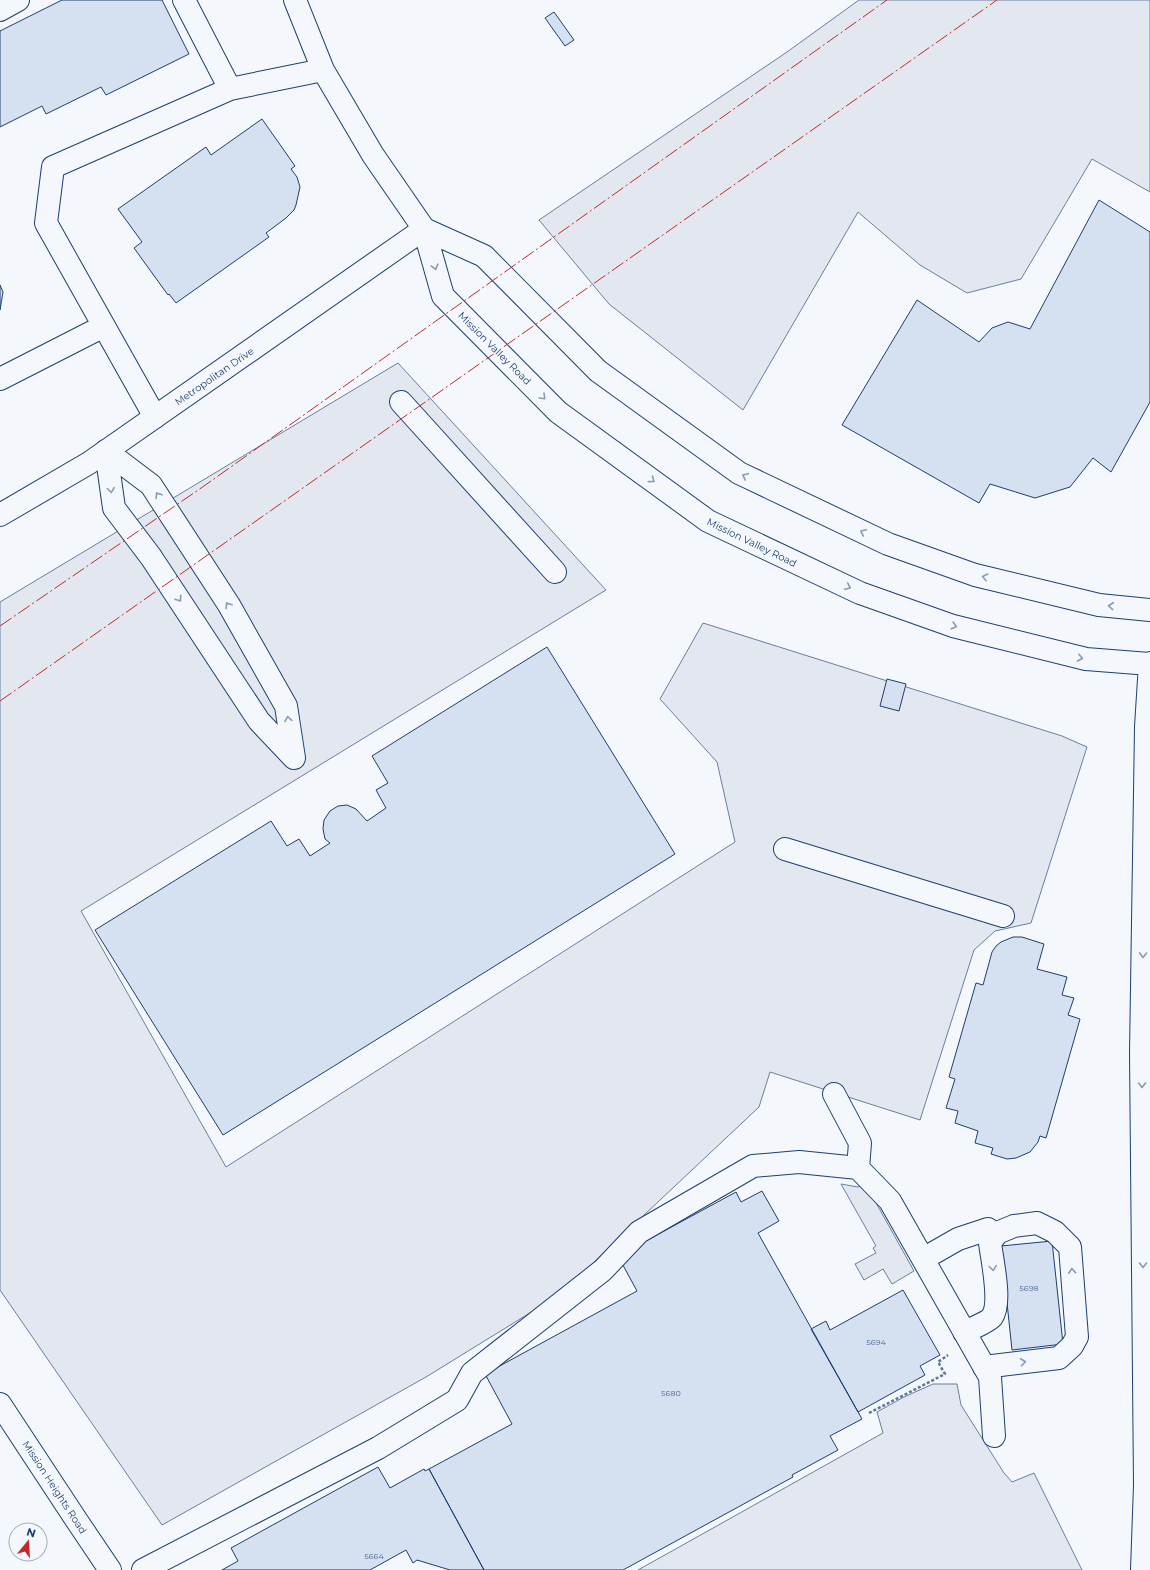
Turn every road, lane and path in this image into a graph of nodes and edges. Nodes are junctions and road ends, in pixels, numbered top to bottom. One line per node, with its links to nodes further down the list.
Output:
1 (18, 0): 4 (main road)
2 (184, 0): 6 (main road)
3 (294, 0): 5 (main road, Mission Valley Road)
4 (0, 10)
5 (323, 70): 6 (main road); 7 (main road, Mission Valley Road)
6 (230, 89): 8 (main road)
7 (424, 229): 11 (main road, Metropolitan Drive); 15 (main road, one-way to 7); 16 (main road, Mission Valley Road, one-way to 16)
8 (104, 326): 9 (main road); 11 (main road)
9 (0, 379)
10 (401, 402): 14 (main road)
11 (155, 417): 12 (main road, Metropolitan Drive)
12 (106, 451): 12 (main road, one-way to 12); 13 (main road, Metropolitan Drive)
13 (0, 515)
14 (555, 572)
15 (1150, 610)
16 (1150, 664): 28 (main road, one-way to 28)
17 (785, 849): 18 (main road)
18 (1003, 916)
19 (834, 1094): 20 (main road)
20 (858, 1168): 22 (main road); 30 (main road)
21 (996, 1235): 22 (main road); 23 (main road, one-way to 23); 24 (main road, one-way to 21)
22 (923, 1259): 23 (main road)
23 (968, 1339): 24 (main road); 26 (path)
24 (984, 1367): 27 (main road)
25 (0, 1404): 29 (main road, Mission Heights Road)
26 (869, 1413)
27 (994, 1436)
28 (1147, 1442): 31 (main road)
29 (110, 1570)
30 (143, 1570)
31 (1142, 1570)

